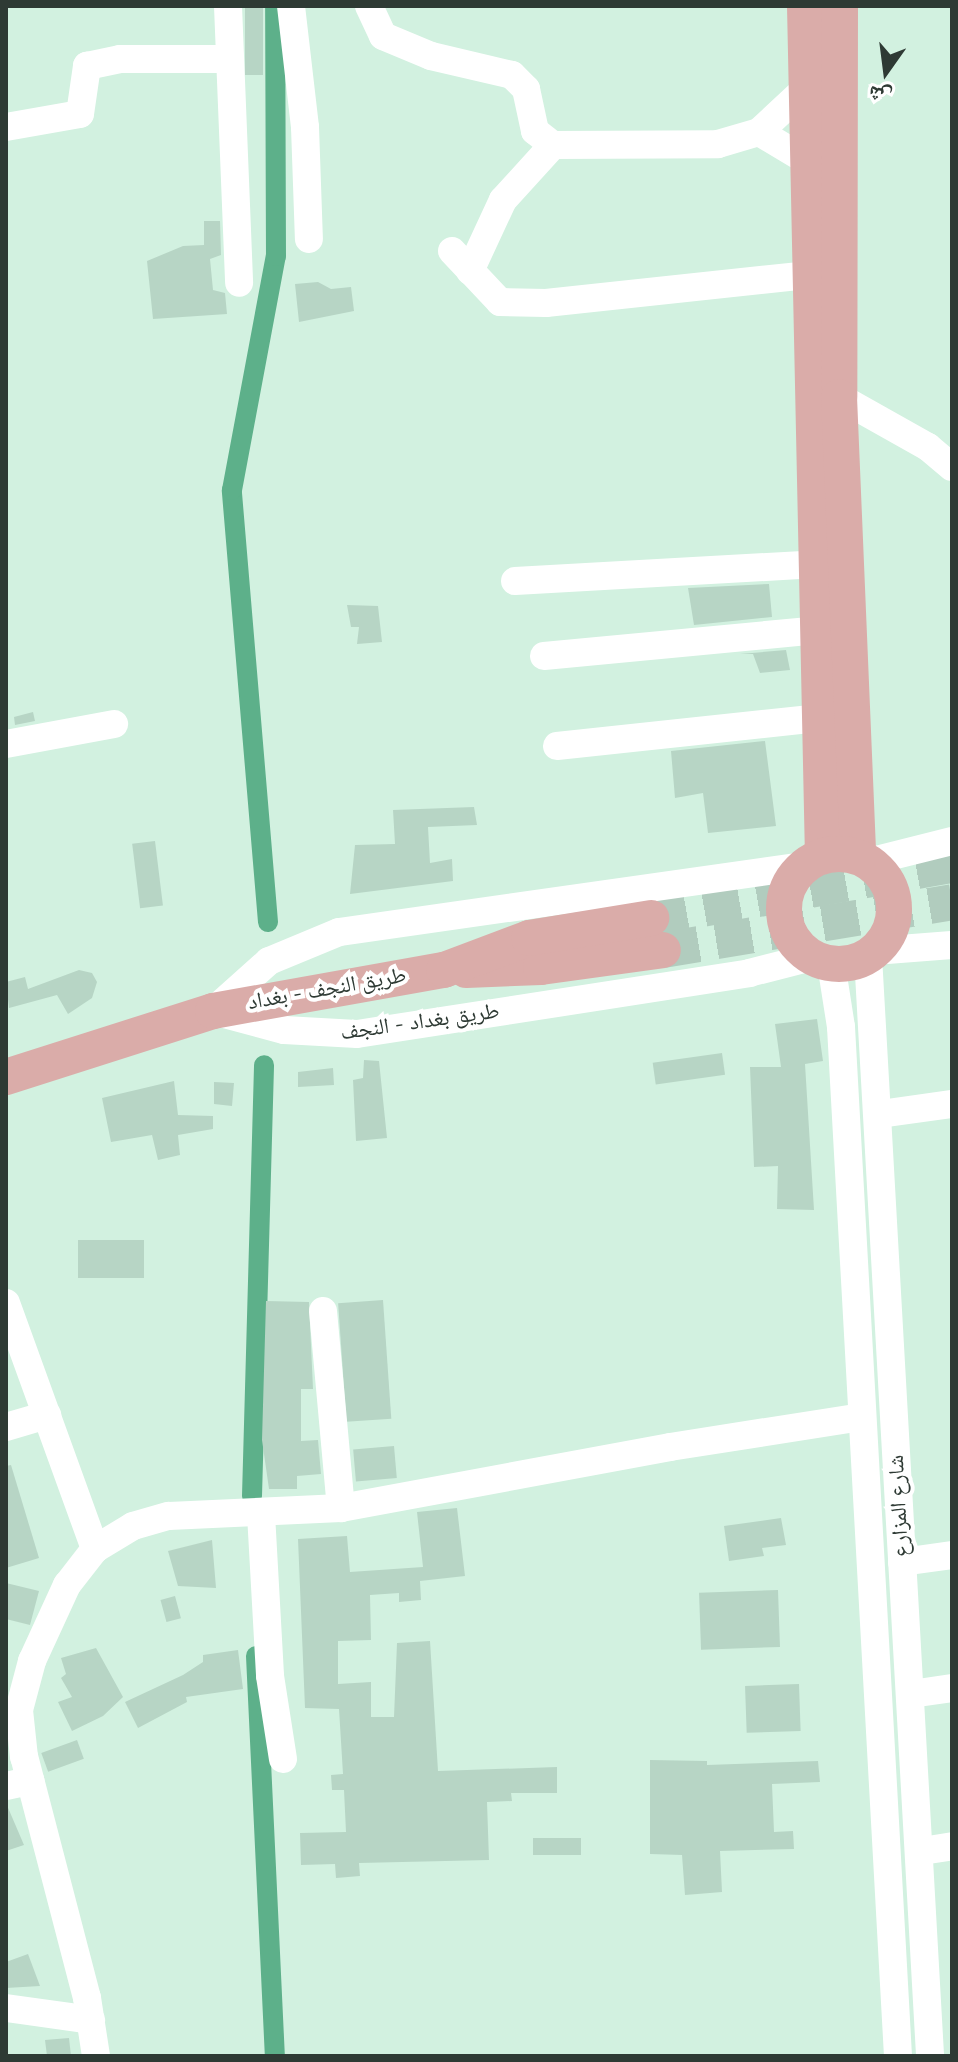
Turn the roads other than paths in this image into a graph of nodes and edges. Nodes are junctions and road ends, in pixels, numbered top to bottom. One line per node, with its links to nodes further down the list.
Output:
1 (228, 6): 6 (street)
2 (291, 6): 12 (street)
3 (369, 6): 10 (street)
4 (805, 6): 7 (main road)
5 (840, 6): 15 (main road)
6 (229, 59): 8 (street); 14 (street)
7 (804, 90): 9 (street); 11 (main road)
8 (6, 127)
9 (759, 132): 10 (street); 11 (street)
10 (553, 145): 13 (street)
11 (806, 160): 13 (main road)
12 (309, 239)
13 (810, 275): 17 (main road)
14 (239, 283)
15 (839, 397): 16 (street); 26 (main road)
16 (952, 467)
17 (817, 564): 18 (street); 19 (main road)
18 (515, 581)
19 (818, 630): 20 (street); 21 (main road)
20 (544, 656)
21 (821, 718): 24 (street); 26 (main road)
22 (114, 724): 23 (street)
23 (6, 744)
24 (557, 746)
25 (952, 841): 26 (street)
26 (838, 860): 29 (main road); 30 (main road); 32 (street)
27 (657, 934): 31 (main road, طريق بغداد - النجف)
28 (952, 945): 29 (street)
29 (871, 953): 30 (main road); 35 (street, شارع المزارع)
30 (822, 960): 32 (street, طريق بغداد - النجف); 39 (street, شارع المزارع)
31 (444, 970): 32 (main road, طريق النجف - بغداد)
32 (213, 1011): 33 (main road, طريق النجف - بغداد)
33 (6, 1077)
34 (952, 1104): 35 (street)
35 (880, 1114): 45 (street, شارع المزارع)
36 (6, 1303): 38 (street)
37 (323, 1311): 41 (street)
38 (47, 1415): 40 (street); 43 (street)
39 (862, 1417): 41 (street); 51 (street, شارع المزارع)
40 (6, 1427)
41 (341, 1508): 42 (street)
42 (261, 1514): 43 (street); 50 (street)
43 (95, 1549): 48 (street)
44 (952, 1555): 45 (street)
45 (902, 1562): 47 (street, شارع المزارع)
46 (952, 1688): 47 (street)
47 (911, 1694): 49 (street, شارع المزارع)
48 (13, 1711): 52 (street)
49 (915, 1755): 51 (street); 53 (street, شارع المزارع)
50 (283, 1759)
51 (882, 1759): 54 (street, شارع المزارع)
52 (18, 1783): 58 (street)
53 (919, 1809): 54 (street); 56 (street, شارع المزارع)
54 (885, 1814): 60 (street, شارع المزارع)
55 (952, 1846): 56 (street)
56 (922, 1851): 61 (street, شارع المزارع)
57 (6, 2008): 58 (street)
58 (91, 2020): 59 (street)
59 (96, 2056)
60 (898, 2056)
61 (930, 2056)

